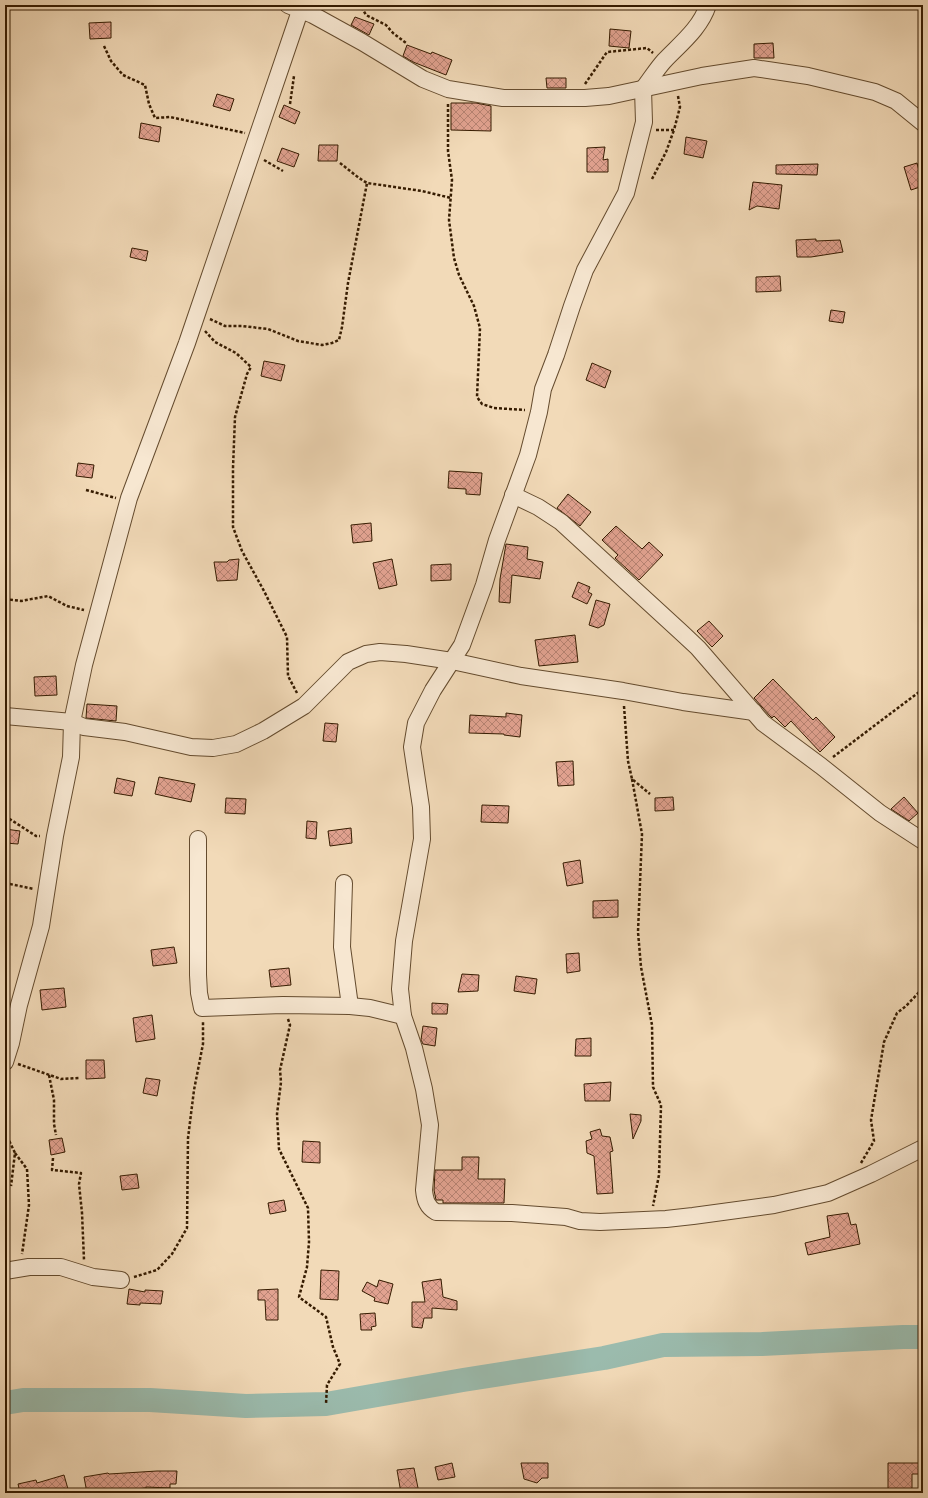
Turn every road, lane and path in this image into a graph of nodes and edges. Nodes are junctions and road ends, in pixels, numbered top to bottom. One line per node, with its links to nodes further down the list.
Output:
1 (357, 5): 4 (path)
2 (708, 5): 10 (street)
3 (297, 7): 9 (street); 14 (street)
4 (406, 43)
5 (104, 46): 14 (path)
6 (619, 51): 8 (path)
7 (676, 81): 10 (street); 12 (street); 13 (path)
8 (584, 86)
9 (448, 89): 10 (street); 20 (path)
10 (643, 89): 11 (street)
11 (644, 122): 13 (path); 22 (street)
12 (923, 123)
13 (674, 130): 18 (path)
14 (257, 135): 15 (street)
15 (251, 153): 17 (path); 21 (street)
16 (340, 163): 19 (path)
17 (283, 171)
18 (652, 179)
19 (368, 183): 20 (path); 21 (path)
20 (451, 198): 22 (path)
21 (194, 320): 25 (street); 31 (path)
22 (539, 412): 24 (street)
23 (86, 490): 25 (path)
24 (513, 495): 28 (street); 32 (street)
25 (128, 501): 27 (street)
26 (5, 599): 27 (path)
27 (99, 614): 34 (street)
28 (452, 661): 30 (street); 31 (street); 49 (street)
29 (923, 689): 35 (path)
30 (623, 691): 32 (street); 36 (path)
31 (304, 706): 34 (street)
32 (754, 712): 35 (street)
33 (5, 716): 34 (street)
34 (72, 722): 39 (street)
35 (821, 766): 41 (street)
36 (632, 779): 37 (path); 60 (path)
37 (650, 794)
38 (5, 816): 39 (path)
39 (55, 836): 44 (street)
40 (198, 839): 48 (street)
41 (923, 841)
42 (5, 883): 44 (path)
43 (344, 883): 47 (street)
44 (46, 892): 50 (street)
45 (923, 988): 58 (path)
46 (283, 1005): 47 (street); 48 (street); 64 (path)
47 (350, 1006): 49 (street)
48 (202, 1008): 63 (path)
49 (403, 1016): 60 (street)
50 (5, 1061): 51 (path)
51 (49, 1075): 52 (path); 54 (path)
52 (79, 1078)
53 (5, 1132): 56 (path)
54 (56, 1135)
55 (923, 1148): 58 (street)
56 (15, 1153): 59 (path); 61 (path)
57 (53, 1158): 62 (path)
58 (850, 1182): 60 (street)
59 (11, 1186)
60 (650, 1220)
61 (13, 1269): 62 (street)
62 (85, 1274): 63 (street)
63 (121, 1280)
64 (326, 1404)

